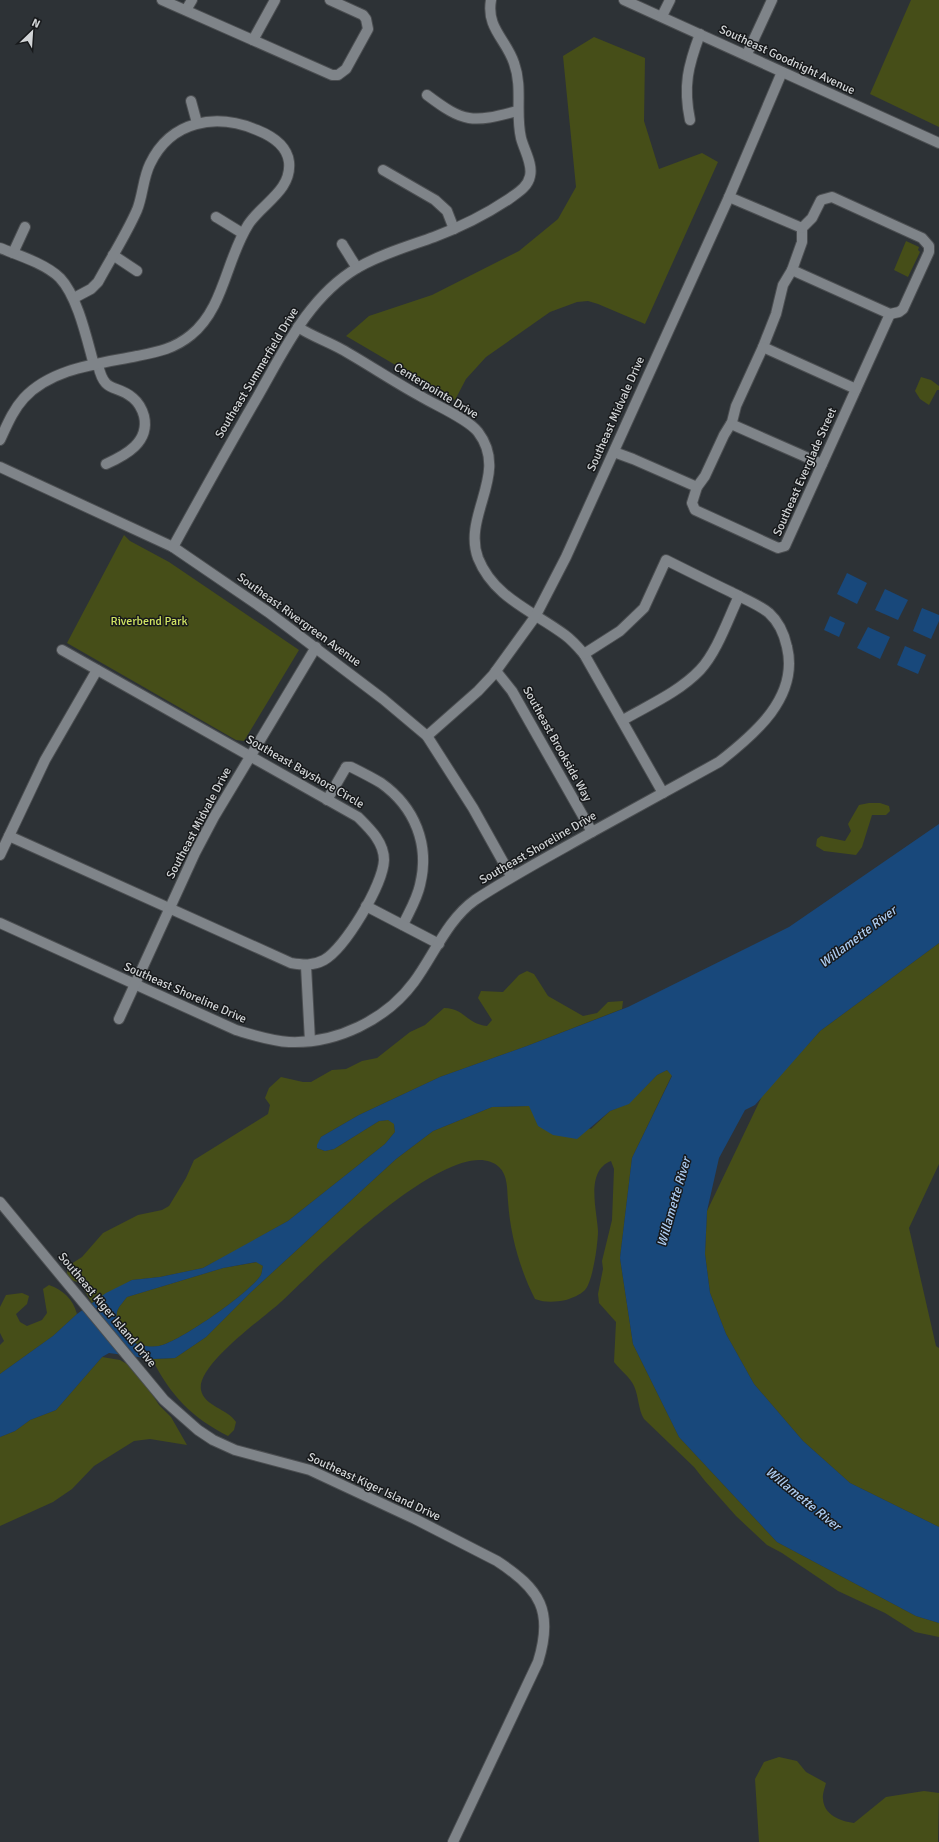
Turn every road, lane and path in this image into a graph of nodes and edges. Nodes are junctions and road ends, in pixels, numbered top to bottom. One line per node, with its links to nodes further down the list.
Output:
1 (162, 0): 9 (street)
2 (192, 0): 9 (street)
3 (274, 0): 12 (street)
4 (330, 0): 12 (street)
5 (491, 0): 17 (street, Southeast Summerfield Drive)
6 (624, 0): 10 (street, Southeast Goodnight Avenue)
7 (670, 0): 10 (street)
8 (772, 0): 13 (street)
9 (186, 10): 12 (street)
10 (662, 16): 11 (street, Southeast Goodnight Avenue)
11 (700, 34): 13 (street, Southeast Goodnight Avenue); 18 (street)
12 (253, 40)
13 (747, 54): 14 (street, Southeast Goodnight Avenue)
14 (782, 72): 20 (street, Southeast Goodnight Avenue); 22 (street, Southeast Midvale Drive)
15 (427, 95): 17 (street)
16 (190, 101): 19 (street)
17 (517, 111): 26 (street, Southeast Summerfield Drive)
18 (690, 120)
19 (197, 123): 27 (street); 31 (street)
20 (939, 143)
21 (384, 170): 26 (street)
22 (729, 197): 25 (street); 43 (street, Southeast Midvale Drive)
23 (216, 217): 27 (street)
24 (25, 227): 30 (street)
25 (802, 228): 33 (street); 36 (street)
26 (454, 229): 32 (street, Southeast Summerfield Drive)
27 (242, 233): 39 (street)
28 (342, 244): 32 (street)
29 (0, 248): 30 (street)
30 (13, 253): 35 (street)
31 (113, 255): 34 (street); 35 (street)
32 (357, 268): 37 (street, Southeast Summerfield Drive)
33 (792, 270): 36 (street); 38 (street)
34 (137, 271)
35 (74, 298): 39 (street)
36 (890, 314): 40 (street, Southeast Everglade Street)
37 (298, 327): 48 (street, Southeast Summerfield Drive); 50 (street, Centerpointe Drive)
38 (763, 347): 40 (street); 41 (street)
39 (96, 365): 42 (street); 44 (street)
40 (856, 389): 45 (street, Southeast Everglade Street)
41 (731, 424): 45 (street); 47 (street)
42 (0, 440)
43 (614, 452): 47 (street); 50 (street, Southeast Midvale Drive)
44 (106, 464)
45 (822, 464): 47 (street, Southeast Everglade Street)
46 (0, 467): 48 (street, Southeast Rivergreen Avenue)
47 (697, 487)
48 (173, 547): 51 (street, Southeast Rivergreen Avenue)
49 (739, 596): 53 (street, Southeast Shoreline Drive); 56 (street); 59 (street, Southeast Shoreline Drive)
50 (535, 617): 53 (street, Centerpointe Drive); 55 (street, Southeast Midvale Drive)
51 (316, 647): 57 (street, Southeast Rivergreen Avenue); 58 (street, Southeast Midvale Drive)
52 (62, 650): 54 (street, Southeast Bayshore Circle)
53 (584, 654): 56 (street, Centerpointe Drive)
54 (97, 670): 58 (street, Southeast Bayshore Circle); 62 (street)
55 (496, 671): 57 (street, Southeast Midvale Drive); 61 (street, Southeast Brookside Way)
56 (623, 720): 59 (street, Centerpointe Drive)
57 (427, 736): 64 (street, Southeast Rivergreen Avenue)
58 (251, 756): 60 (street, Southeast Bayshore Circle); 66 (street, Southeast Midvale Drive)
59 (662, 793): 61 (street, Southeast Shoreline Drive)
60 (327, 800): 65 (street, Southeast Bayshore Circle); 68 (street)
61 (592, 832): 64 (street, Southeast Shoreline Drive)
62 (9, 836): 63 (street); 66 (street)
63 (0, 855)
64 (511, 876): 69 (street, Southeast Shoreline Drive)
65 (366, 906): 68 (street); 70 (street, Southeast Bayshore Circle)
66 (170, 908): 70 (street); 71 (street, Southeast Midvale Drive)
67 (0, 923): 71 (street, Southeast Shoreline Drive)
68 (403, 925): 69 (street)
69 (439, 944): 73 (street, Southeast Shoreline Drive)
70 (306, 966): 73 (street)
71 (134, 985): 72 (street, Southeast Midvale Drive); 73 (street, Southeast Shoreline Drive)
72 (119, 1019)
73 (310, 1041)
74 (0, 1202): 75 (street, Southeast Kiger Island Drive)
75 (453, 1842)

